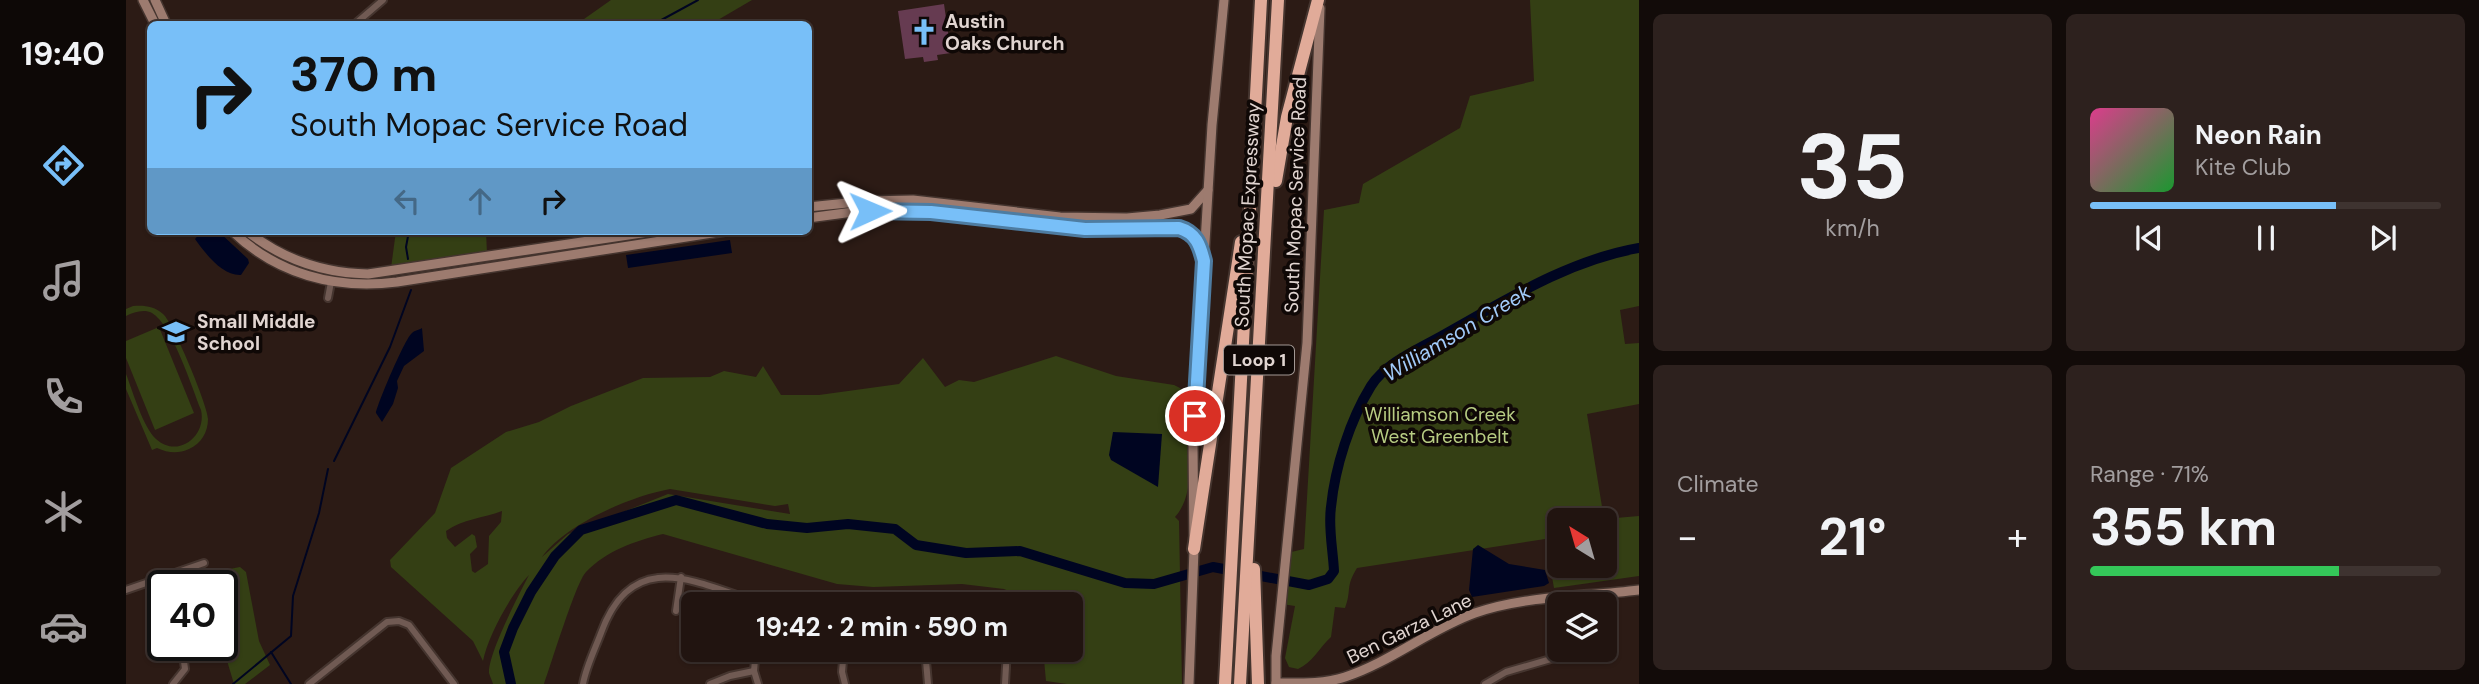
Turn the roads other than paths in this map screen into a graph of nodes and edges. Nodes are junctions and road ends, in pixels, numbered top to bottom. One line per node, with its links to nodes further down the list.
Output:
1 (143, 0): 8 (street)
2 (155, 0): 9 (street)
3 (383, 0): 10 (street)
4 (1224, 0): 11 (street)
5 (1278, 0): 14 (highway, South Mopac Expressway / Loop 1)
6 (1319, 0): 14 (highway); 43 (street, South Mopac Service Road)
7 (1261, 1): 12 (highway, South Mopac Expressway / Loop 1)
8 (154, 21)
9 (165, 21)
10 (358, 21)
11 (1209, 189): 13 (street); 20 (street)
12 (1250, 204): 23 (highway); 54 (highway, South Mopac Expressway / Loop 1)
13 (812, 207)
14 (1267, 215): 33 (highway, South Mopac Expressway / Loop 1)
15 (812, 217): 20 (street)
16 (237, 235): 21 (street)
17 (252, 235): 18 (street)
18 (628, 235)
19 (699, 235): 21 (street)
20 (1204, 261): 23 (street)
21 (331, 282): 22 (street)
22 (327, 298)
23 (1194, 549): 53 (street)
24 (204, 563): 25 (street)
25 (182, 570)
26 (681, 578): 30 (street); 34 (street); 47 (street)
27 (147, 582): 28 (street)
28 (126, 590)
29 (1639, 590): 31 (street, Ben Garza Lane)
30 (725, 592)
31 (1617, 594)
32 (1547, 604): 42 (street, Ben Garza Lane)
33 (1249, 609): 55 (highway); 56 (highway)
34 (676, 611)
35 (184, 661): 44 (street)
36 (1547, 661): 57 (street)
37 (755, 662): 41 (street)
38 (843, 662): 50 (street)
39 (926, 662): 51 (street)
40 (1006, 662): 52 (street)
41 (754, 671): 48 (street); 49 (street)
42 (1334, 682): 43 (street, Ben Garza Lane)
43 (1276, 683)
44 (173, 684)
45 (309, 684): 46 (street)
46 (454, 684)
47 (583, 684)
48 (710, 684)
49 (758, 684)
50 (845, 684)
51 (928, 684)
52 (1005, 684)
53 (1189, 684)
54 (1225, 684)
55 (1240, 684)
56 (1258, 684)
57 (1485, 684)

